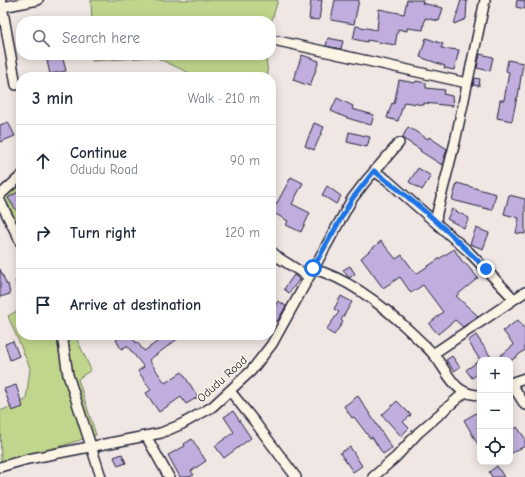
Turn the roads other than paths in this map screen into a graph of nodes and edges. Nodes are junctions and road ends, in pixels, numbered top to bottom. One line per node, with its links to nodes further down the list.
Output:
1 (38, 0): 3 (street)
2 (485, 0): 5 (street)
3 (1, 4): 6 (street)
4 (278, 41): 5 (street)
5 (468, 82): 12 (street)
6 (16, 85)
7 (399, 144): 8 (street, Odudu Road)
8 (374, 171): 12 (street); 15 (street, Odudu Road)
9 (16, 180): 10 (street)
10 (0, 194)
11 (0, 200): 13 (street)
12 (436, 217): 17 (street)
13 (16, 233)
14 (276, 255): 15 (street)
15 (311, 272): 18 (street, Odudu Road); 21 (street)
16 (525, 292): 17 (street)
17 (514, 299): 21 (street)
18 (276, 337)
19 (63, 340): 30 (street)
20 (274, 340): 25 (street, Odudu Road)
21 (434, 354): 26 (street)
22 (525, 378): 23 (street)
23 (513, 382)
24 (513, 387): 28 (street)
25 (230, 391): 29 (street, Odudu Road); 34 (street)
26 (465, 392): 27 (street); 35 (street)
27 (477, 394)
28 (525, 405)
29 (146, 436): 30 (street, Odudu Road); 33 (street)
30 (91, 446): 31 (street, Odudu Road); 32 (street)
31 (0, 467)
32 (102, 477)
33 (169, 477)
34 (296, 477)
35 (373, 477)

